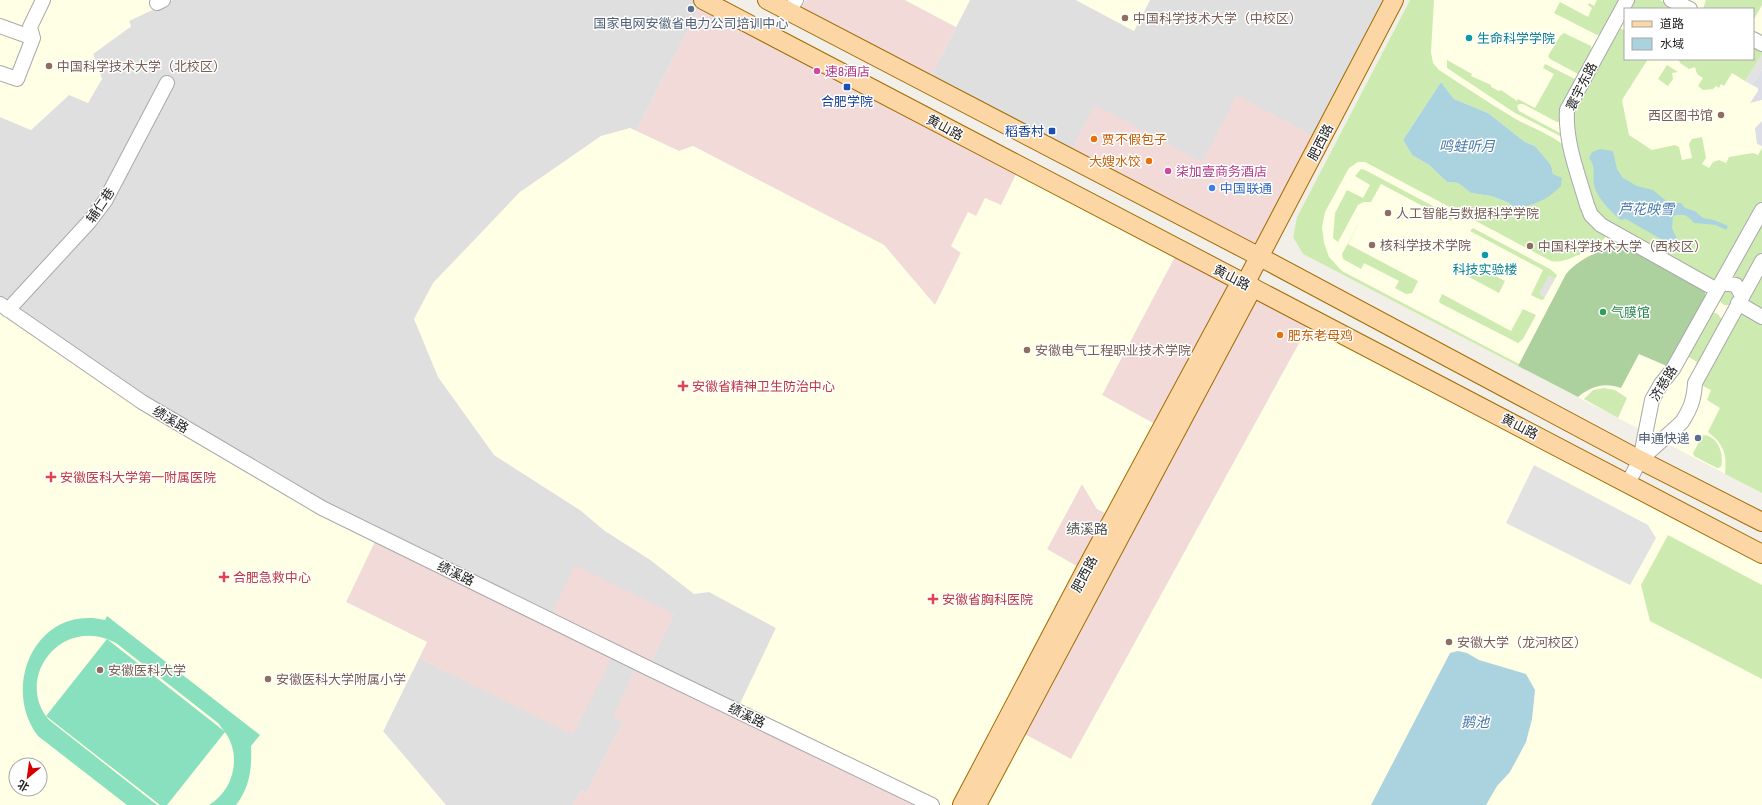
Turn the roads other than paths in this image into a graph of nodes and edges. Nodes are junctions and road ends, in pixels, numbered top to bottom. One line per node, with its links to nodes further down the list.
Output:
1 (43, 0): 10 (street)
2 (702, 0): 16 (main road, 黄山路)
3 (767, 0): 7 (main road, 黄山路)
4 (1394, 0): 14 (main road, 肥西路)
5 (1627, 0): 17 (street, 寰宇东路)
6 (1671, 0): 8 (street)
7 (792, 6): 14 (main road, 黄山路)
8 (1688, 8)
9 (0, 26): 10 (street)
10 (33, 38): 11 (street)
11 (0, 73)
12 (167, 83): 19 (street, 辅仁巷)
13 (1762, 210): 17 (street, 济慈路)
14 (1260, 257): 16 (main road, 肥西路); 21 (main road, 黄山路)
15 (1762, 261): 18 (street, 济慈路)
16 (1246, 284): 22 (main road, 黄山路); 26 (main road, 肥西路); 27 (main road, 肥西路)
17 (1717, 291): 18 (street); 18 (street); 21 (street, 济慈路)
18 (1738, 304): 20 (street); 21 (street, 济慈路)
19 (4, 307): 25 (street, 绩溪路)
20 (1762, 317)
21 (1640, 460): 22 (street); 23 (main road, 黄山路)
22 (1628, 483): 24 (main road, 黄山路)
23 (1762, 522)
24 (1762, 554)
25 (932, 805)
26 (962, 805)
27 (976, 805)

